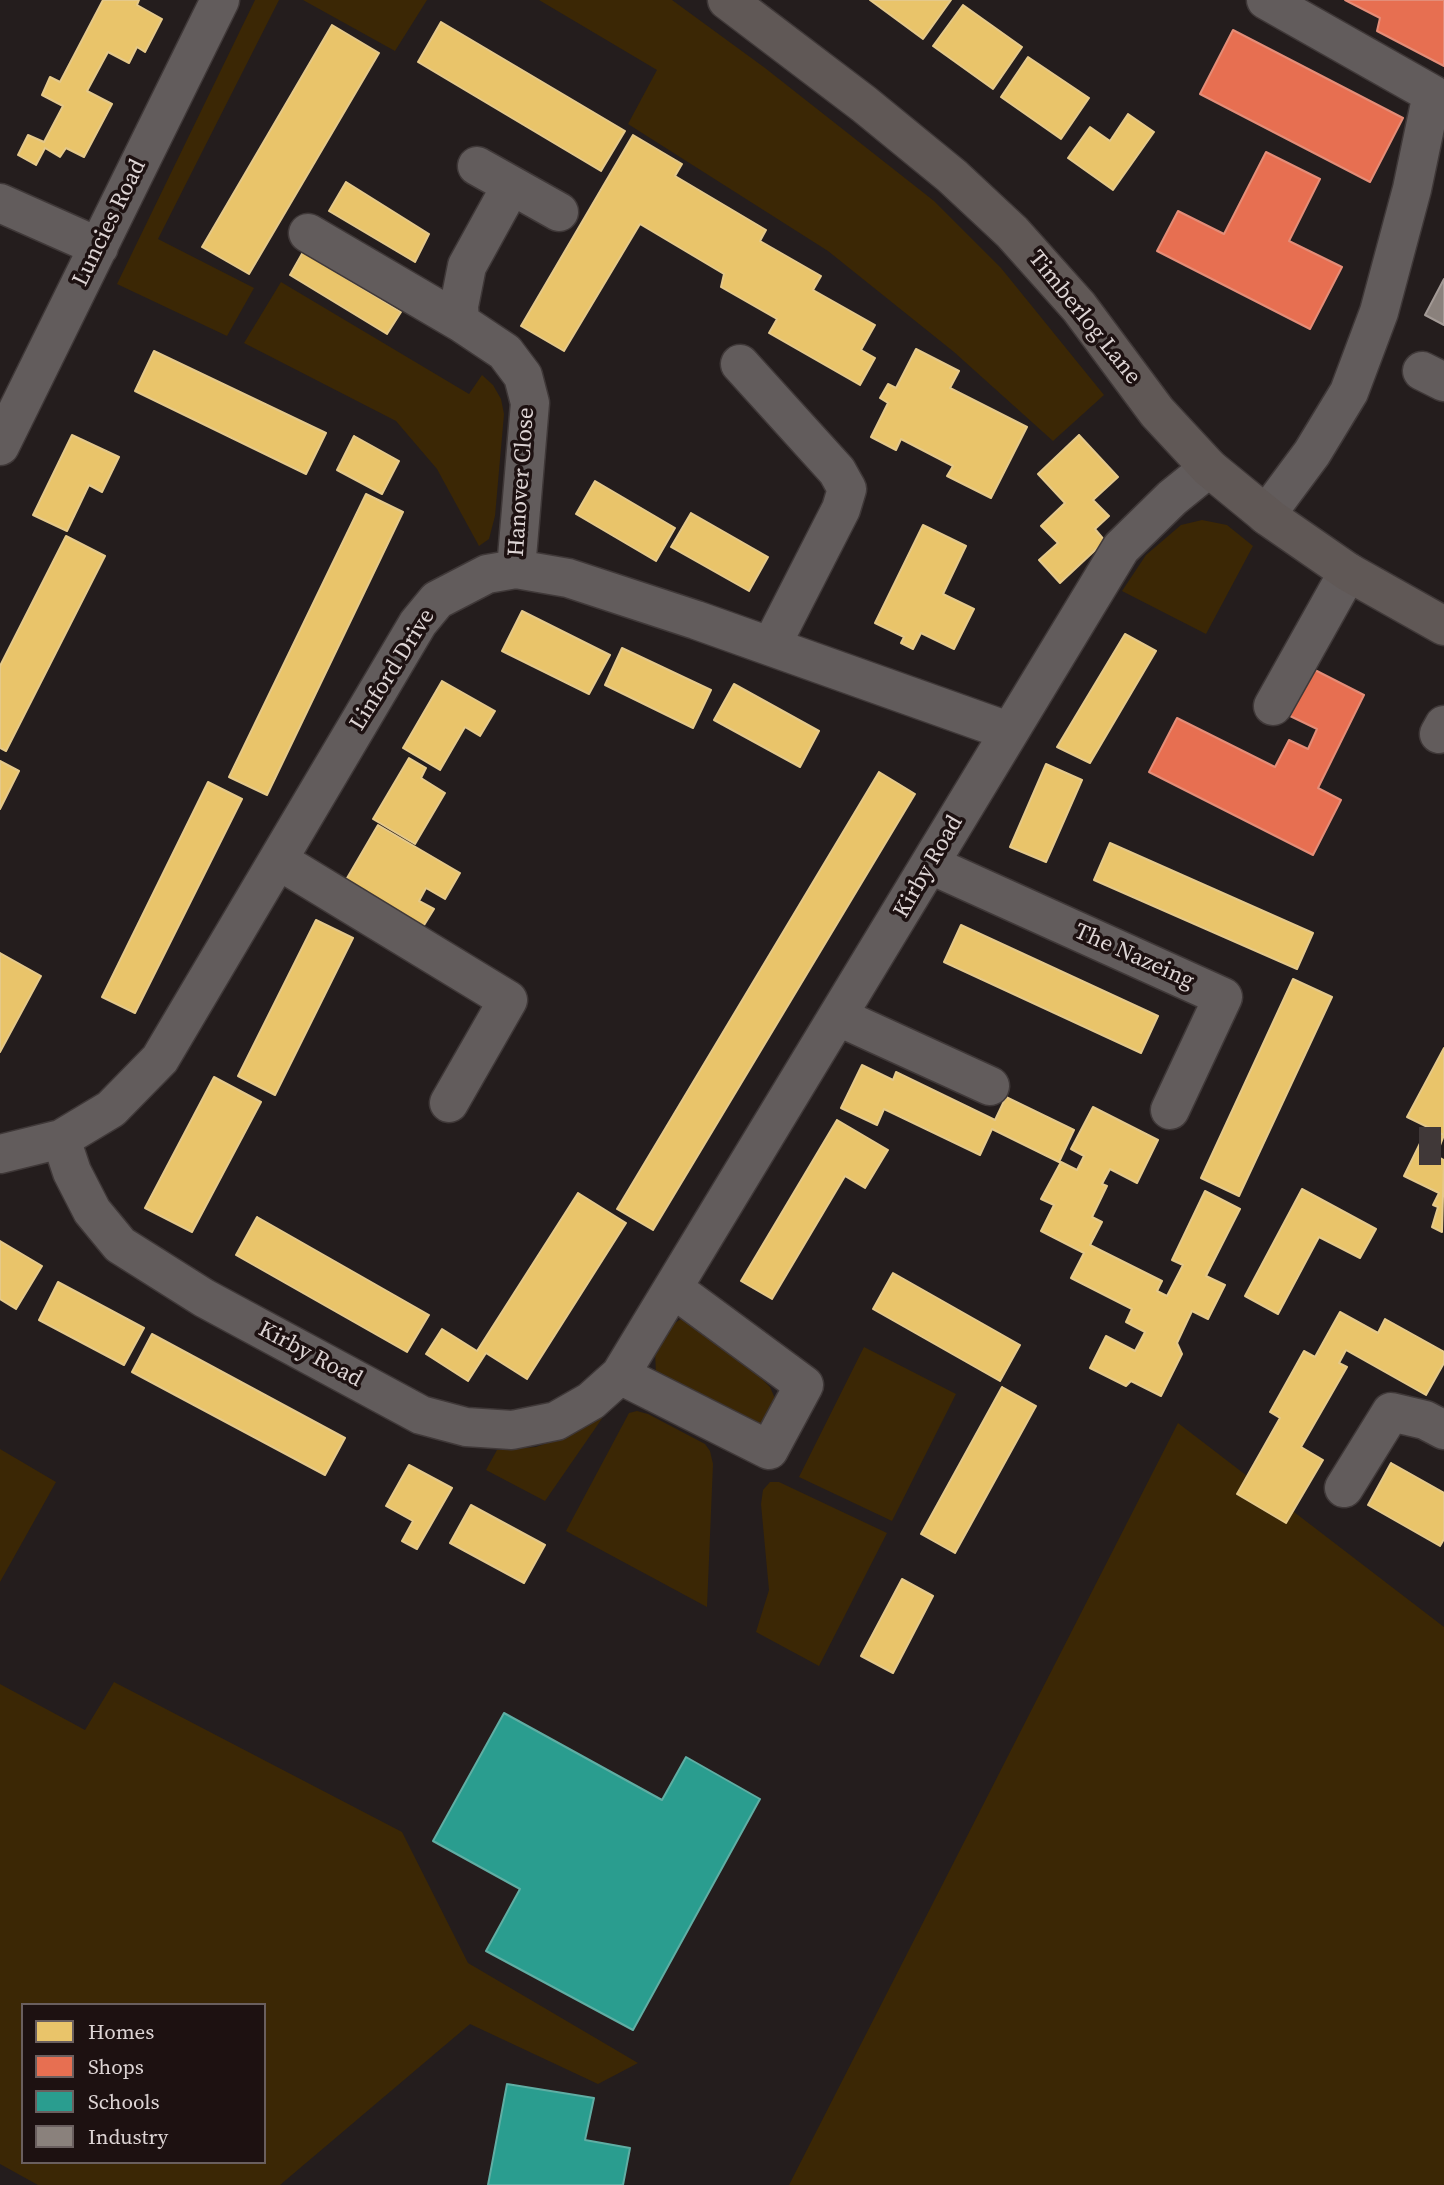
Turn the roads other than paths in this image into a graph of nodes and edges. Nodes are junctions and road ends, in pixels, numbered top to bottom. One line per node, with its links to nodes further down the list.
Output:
1 (220, 0): 9 (street, Luncies Road)
2 (727, 0): 13 (main road, Timberlog Lane)
3 (1266, 0): 14 (street)
4 (477, 166): 5 (street)
5 (512, 186): 7 (street); 10 (street)
6 (0, 203): 9 (street)
7 (559, 212)
8 (308, 233): 10 (street, Hanover Close)
9 (99, 247): 12 (street, Luncies Road)
10 (460, 322): 15 (street, Hanover Close)
11 (740, 364): 18 (street)
12 (0, 446)
13 (1209, 468): 14 (main road, Timberlog Lane); 20 (street, Kirby Road)
14 (1266, 515): 16 (main road, Timberlog Lane)
15 (516, 569): 18 (street, Linford Drive); 21 (street, Linford Drive)
16 (1348, 572): 17 (main road, Timberlog Lane); 19 (street)
17 (1444, 626)
18 (771, 646): 20 (street, Linford Drive)
19 (1273, 706)
20 (1008, 731): 22 (street, Kirby Road)
21 (278, 860): 25 (street); 27 (street, Linford Drive)
22 (931, 865): 23 (street, Kirby Road); 26 (street, The Nazeing)
23 (839, 1017): 24 (street); 29 (street, Kirby Road)
24 (990, 1086)
25 (449, 1104)
26 (1170, 1110)
27 (61, 1139): 28 (street, Linford Drive); 30 (street, Kirby Road)
28 (0, 1154)
29 (674, 1289): 30 (street, Kirby Road); 30 (street)
30 (620, 1375)
31 (1444, 1430): 32 (street)
32 (1344, 1488)

